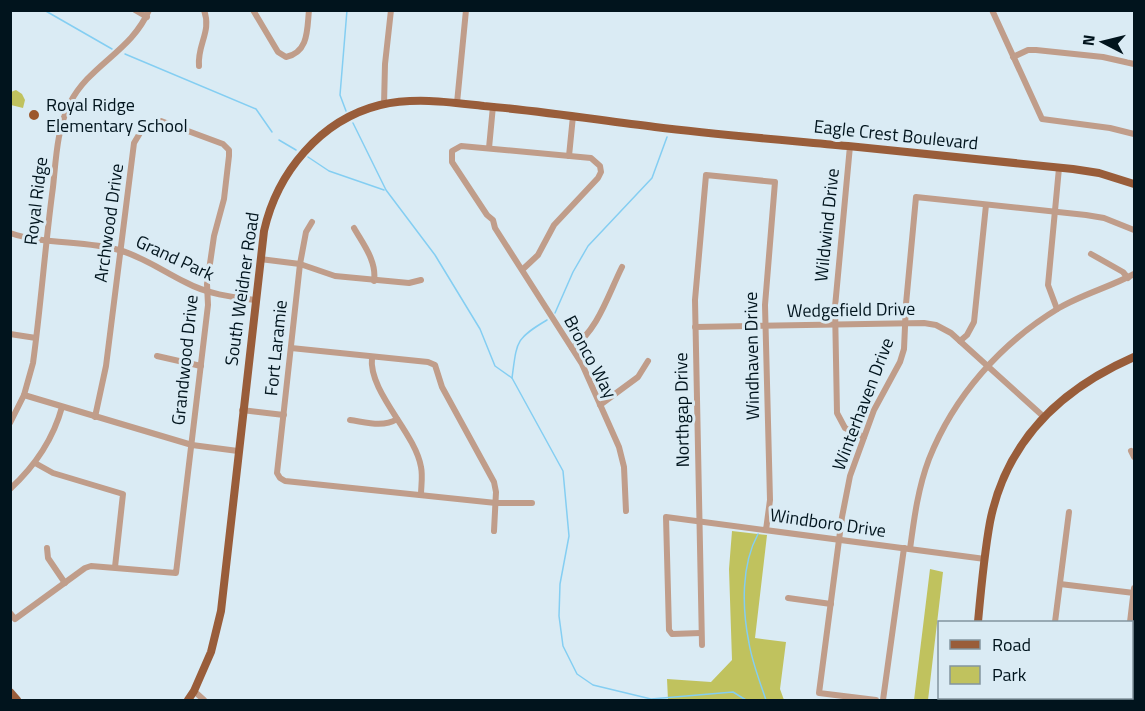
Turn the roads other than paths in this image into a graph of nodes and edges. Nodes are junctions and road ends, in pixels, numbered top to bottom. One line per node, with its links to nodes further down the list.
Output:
1 (135, 10): 8 (street)
2 (204, 10): 11 (street)
3 (254, 10): 4 (street)
4 (309, 10)
5 (391, 10): 13 (street)
6 (466, 10): 12 (street)
7 (992, 10): 9 (street)
8 (148, 14): 31 (street, Royal Ridge)
9 (1013, 57): 10 (street); 17 (street)
10 (1134, 64)
11 (199, 66)
12 (457, 103): 13 (main road, South Weidner Road); 14 (main road, South Weidner Road)
13 (384, 105): 34 (main road, South Weidner Road)
14 (493, 106): 15 (main road, South Weidner Road); 19 (street)
15 (573, 116): 16 (main road, South Weidner Road); 21 (street)
16 (652, 127): 18 (main road, Eagle Crest Boulevard)
17 (1134, 134)
18 (850, 146): 22 (main road, Eagle Crest Boulevard); 45 (street, Wildwind Drive)
19 (489, 148): 21 (street); 37 (street, Bronco Way)
20 (229, 150): 32 (street, Archwood Drive); 41 (street, Grandwood Drive)
21 (569, 156): 37 (street)
22 (1059, 168): 24 (main road, Eagle Crest Boulevard); 26 (street)
23 (706, 175): 46 (street, Northgap Drive); 47 (street, Windhaven Drive)
24 (1134, 184)
25 (986, 205): 26 (street); 44 (street, Winterhaven Drive); 50 (street)
26 (1055, 212): 29 (street); 43 (street)
27 (312, 222): 35 (street, Fort Laramie)
28 (354, 228): 40 (street)
29 (1134, 230)
30 (10, 233): 31 (street, Grand Park)
31 (46, 239): 32 (street, Grand Park); 49 (street, Royal Ridge)
32 (122, 251): 41 (street, Grand Park); 64 (street, Archwood Drive)
33 (1091, 254): 38 (street)
34 (260, 259): 35 (street); 42 (main road, South Weidner Road)
35 (300, 264): 40 (street); 51 (street, Fort Laramie)
36 (622, 267): 52 (street)
37 (522, 270): 52 (street, Bronco Way)
38 (1131, 276): 43 (street)
39 (421, 280): 40 (street)
40 (374, 281)
41 (208, 291): 42 (street, Grand Park); 57 (street, Grandwood Drive)
42 (255, 300): 62 (main road, South Weidner Road)
43 (1058, 309): 58 (street)
44 (906, 323): 45 (street, Wedgefield Drive); 50 (street, Wedgefield Drive); 69 (street, Winterhaven Drive)
45 (835, 325): 47 (street, Wedgefield Drive); 69 (street, Wildwind Drive)
46 (695, 327): 47 (street, Wedgefield Drive); 79 (street, Northgap Drive)
47 (765, 327): 80 (street, Windhaven Drive)
48 (10, 334): 49 (street)
49 (36, 339): 59 (street, Royal Ridge)
50 (960, 341): 58 (street, Wedgefield Drive)
51 (291, 348): 54 (street); 63 (street, Fort Laramie)
52 (572, 348): 60 (street, Bronco Way)
53 (157, 356): 57 (street)
54 (372, 357): 66 (street); 75 (street)
55 (1134, 357): 65 (main road)
56 (648, 361): 60 (street)
57 (201, 366): 70 (street, Grandwood Drive)
58 (987, 366): 65 (street, Wedgefield Drive); 84 (street)
59 (24, 395): 61 (street); 68 (street, Royal Ridge)
60 (600, 405): 77 (street, Bronco Way)
61 (62, 407): 64 (street); 72 (street)
62 (242, 410): 63 (street); 71 (main road, South Weidner Road)
63 (284, 415): 74 (street, Fort Laramie)
64 (95, 417): 70 (street)
65 (1044, 417): 85 (main road)
66 (397, 419): 67 (street); 74 (street)
67 (350, 420)
68 (10, 423)
69 (864, 437): 82 (street, Winterhaven Drive)
70 (192, 445): 71 (street); 86 (street, Grandwood Drive)
71 (237, 451): 99 (main road, South Weidner Road)
72 (35, 463): 73 (street); 86 (street)
73 (10, 489)
74 (421, 495): 75 (street)
75 (496, 503): 76 (street); 81 (street)
76 (532, 503)
77 (626, 511)
78 (1069, 512): 88 (street)
79 (698, 521): 80 (street, Windboro Drive); 97 (street, Northgap Drive); 97 (street, Windboro Drive)
80 (766, 530): 82 (street, Windboro Drive)
81 (494, 531)
82 (839, 539): 84 (street, Windboro Drive); 92 (street, Winterhaven Drive)
83 (47, 548): 87 (street)
84 (907, 549): 85 (street, Windboro Drive); 105 (street)
85 (985, 559): 94 (main road)
86 (115, 567): 87 (street)
87 (65, 583): 93 (street)
88 (1059, 584): 90 (street); 95 (street)
89 (1134, 588): 90 (street)
90 (1134, 593): 96 (street)
91 (788, 598): 92 (street)
92 (831, 604): 104 (street, Winterhaven Drive)
93 (13, 616)
94 (978, 621)
95 (1055, 621)
96 (1130, 621)
97 (701, 633): 98 (street, Northgap Drive)
98 (702, 645)
99 (194, 691): 102 (main road, South Weidner Road); 103 (street)
100 (10, 692): 101 (main road)
101 (17, 700)
102 (188, 700)
103 (204, 700)
104 (876, 700)
105 (883, 700)

